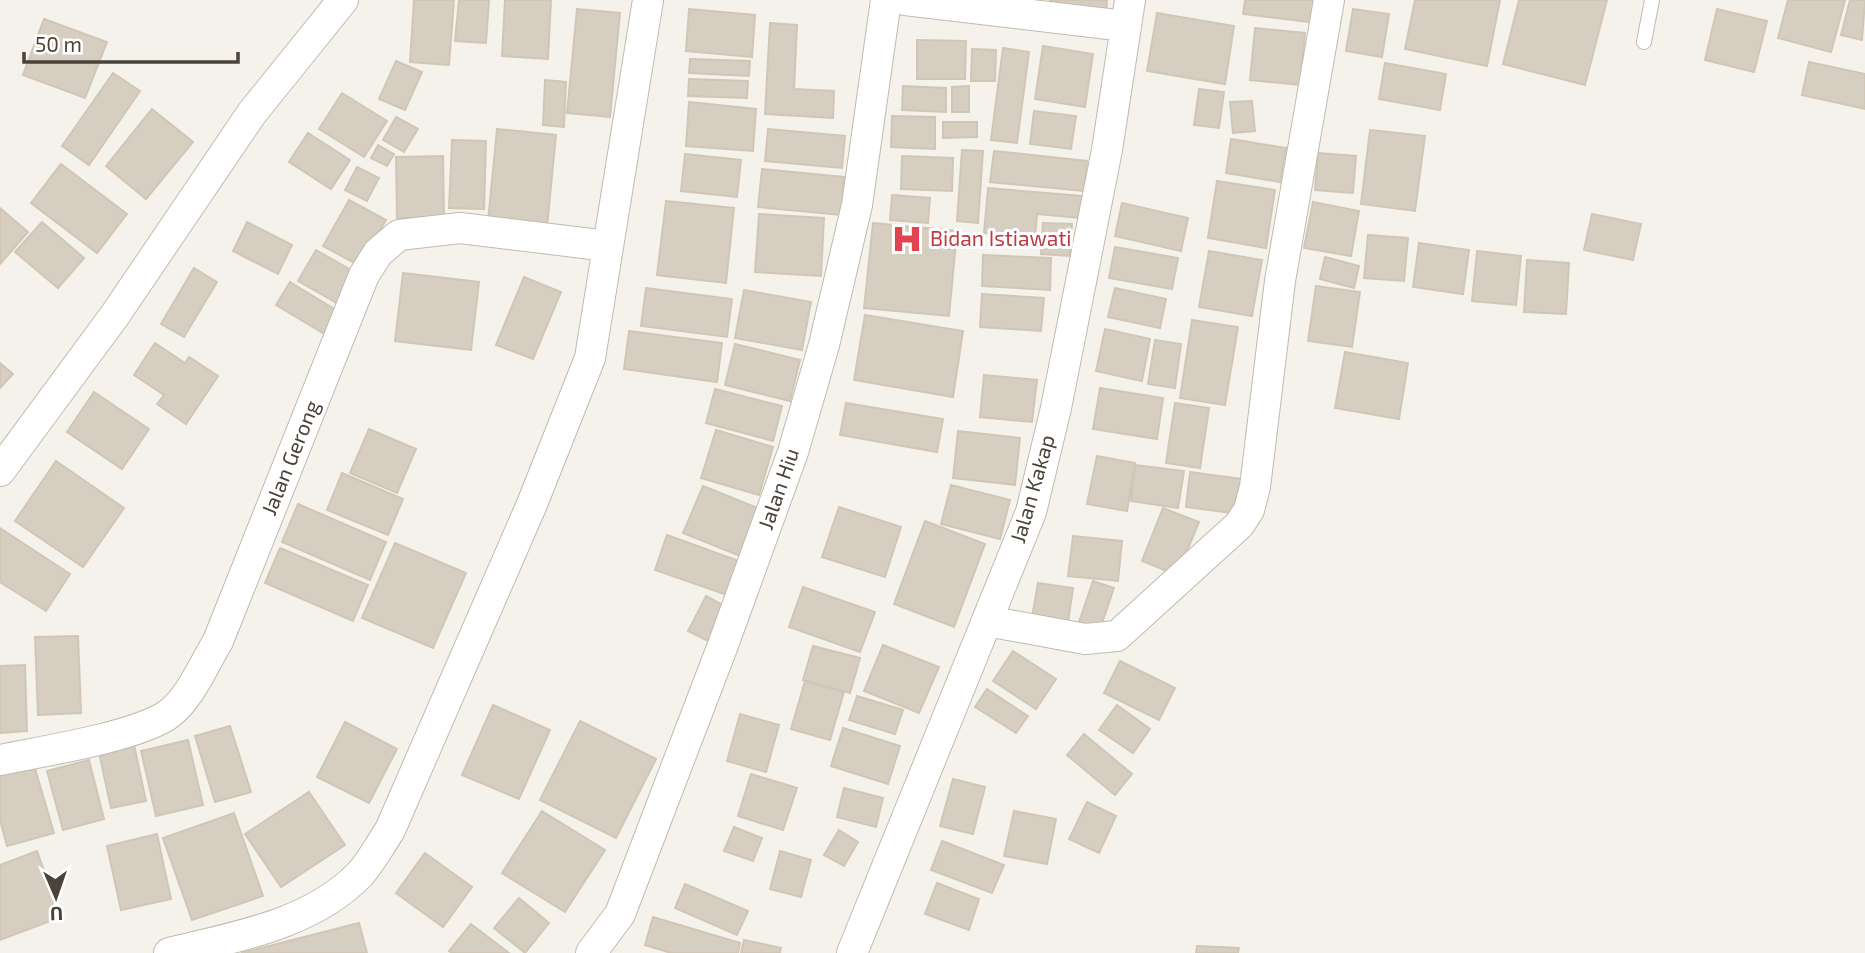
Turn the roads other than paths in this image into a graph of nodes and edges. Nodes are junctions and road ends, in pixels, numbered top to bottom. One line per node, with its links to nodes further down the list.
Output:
1 (342, 0): 10 (street)
2 (648, 0): 9 (street)
3 (886, 0): 13 (street, Jalan Hiu)
4 (905, 0): 7 (street)
5 (1329, 0): 11 (street)
6 (1652, 0): 8 (lane)
7 (1128, 13): 11 (street, Jalan Kakap)
8 (1644, 42)
9 (608, 246): 12 (street, Jalan Gerong); 14 (street)
10 (0, 471)
11 (987, 621): 17 (street, Jalan Kakap)
12 (0, 760)
13 (620, 914): 15 (street, Jalan Hiu); 16 (street)
14 (169, 953)
15 (591, 953)
16 (611, 953)
17 (852, 953)

